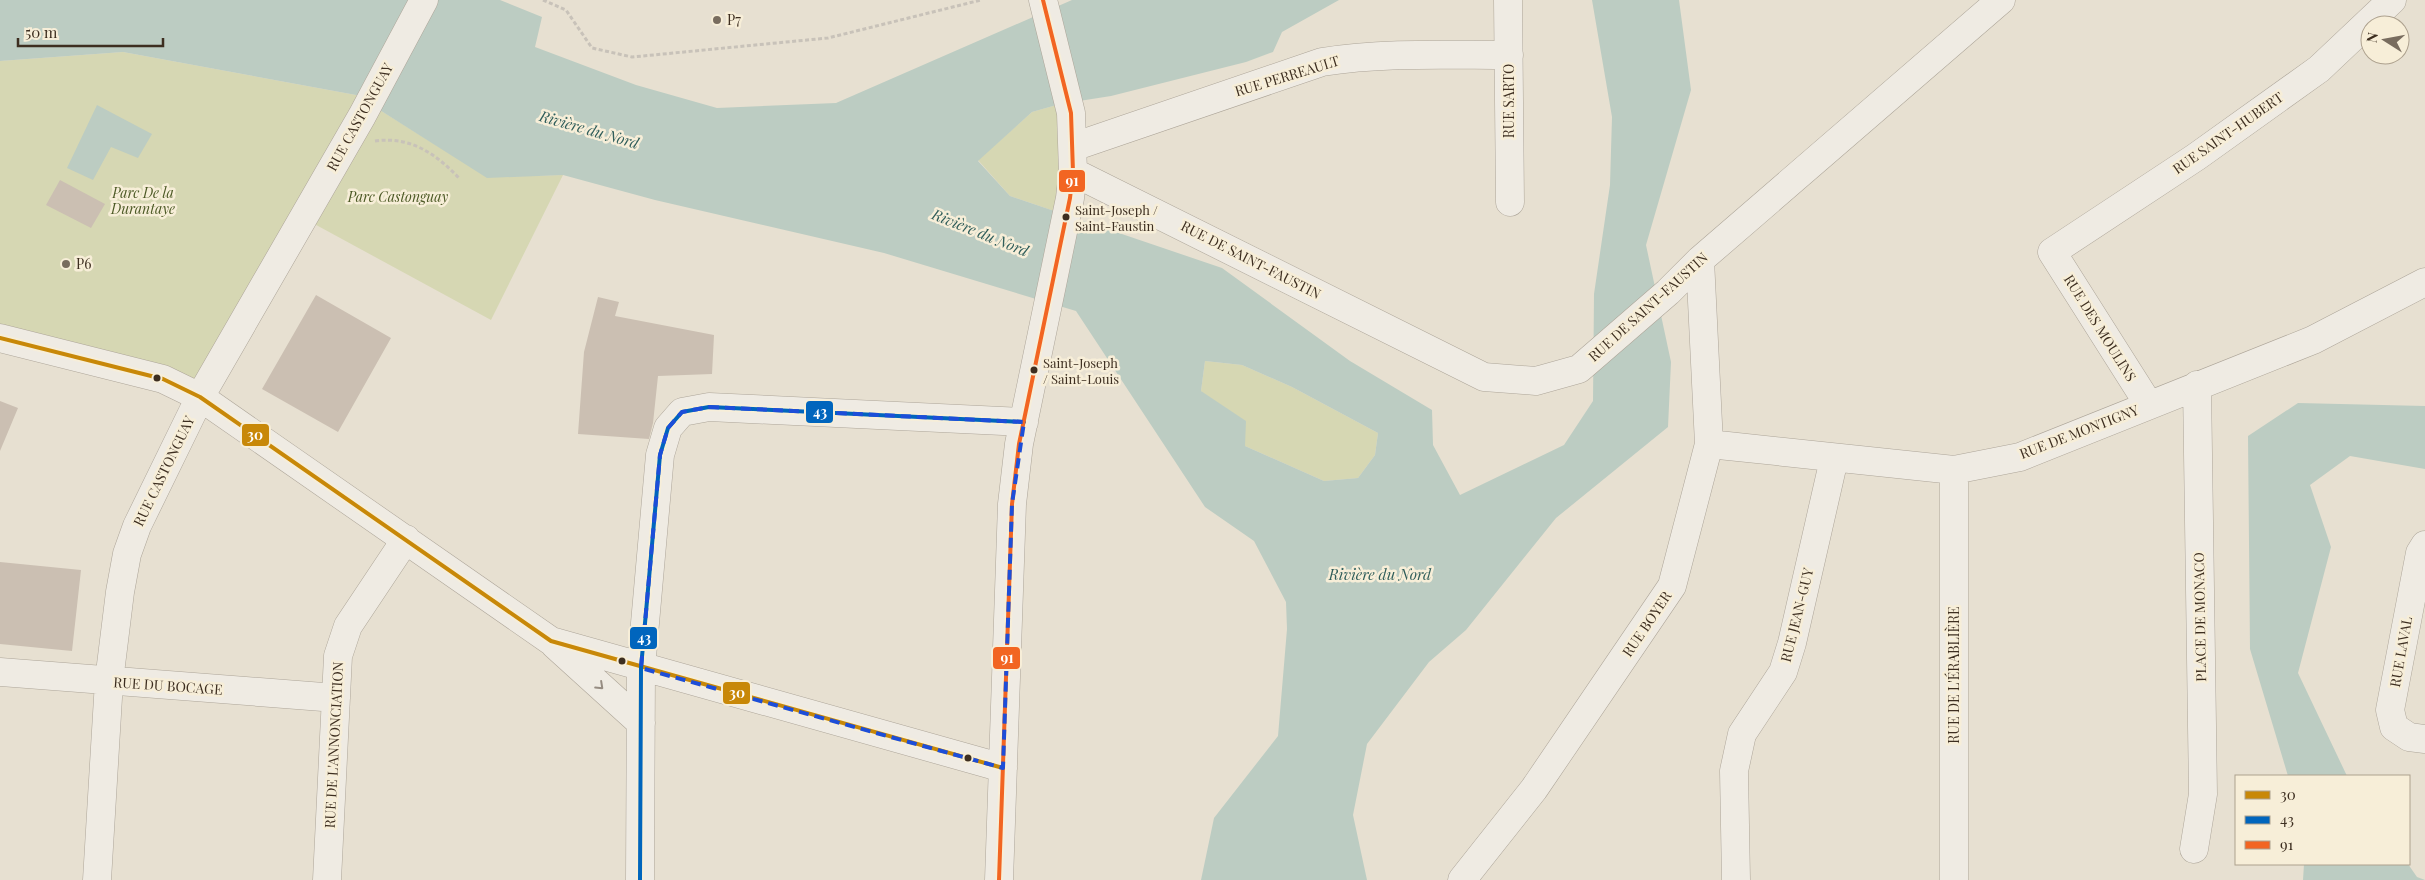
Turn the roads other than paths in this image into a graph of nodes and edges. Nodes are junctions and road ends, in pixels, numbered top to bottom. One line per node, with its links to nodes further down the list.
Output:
1 (424, 0): 14 (street, RUE CASTONGUAY)
2 (1043, 0): 7 (street)
3 (1508, 0): 6 (street, RUE SARTO)
4 (2001, 0): 10 (street, RUE DE SAINT-FAUSTIN)
5 (2392, 0): 9 (street, RUE SAINT-HUBERT)
6 (1509, 55): 7 (street, RUE PERREAULT); 8 (street, RUE SARTO)
7 (1072, 172): 10 (street, RUE DE SAINT-FAUSTIN); 16 (street)
8 (1510, 202)
9 (2052, 252): 15 (street, RUE DES MOULINS)
10 (1700, 260): 17 (street, RUE BOYER)
11 (2425, 282): 13 (street, RUE DE MONTIGNY)
12 (0, 338): 14 (street)
13 (2197, 385): 15 (street, RUE DE MONTIGNY); 30 (street, PLACE DE MONACO)
14 (200, 397): 20 (street); 25 (street, RUE CASTONGUAY)
15 (2149, 405): 19 (street, RUE DE MONTIGNY)
16 (1024, 422): 23 (street); 29 (street)
17 (1709, 444): 18 (street, RUE DE MONTIGNY); 35 (street, RUE BOYER)
18 (1834, 458): 19 (street, RUE DE MONTIGNY); 36 (street, RUE JEAN-GUY)
19 (1954, 470): 37 (street, RUE DE L'ÉRABLIÈRE)
20 (406, 540): 22 (street); 26 (street, RUE DE L'ANNONCIATION)
21 (2425, 546): 28 (street, RUE LAVAL)
22 (551, 641): 23 (street); 27 (street, one-way to 27)
23 (641, 668): 27 (street); 29 (street)
24 (0, 672): 25 (street, RUE DU BOCAGE)
25 (109, 681): 26 (street, RUE DU BOCAGE); 31 (street, RUE CASTONGUAY)
26 (336, 698): 32 (street, RUE DE L'ANNONCIATION)
27 (641, 723): 33 (street)
28 (2425, 739)
29 (1003, 768): 34 (street)
30 (2194, 849)
31 (97, 880)
32 (327, 880)
33 (640, 880)
34 (999, 880)
35 (1462, 880)
36 (1736, 880)
37 (1954, 880)

